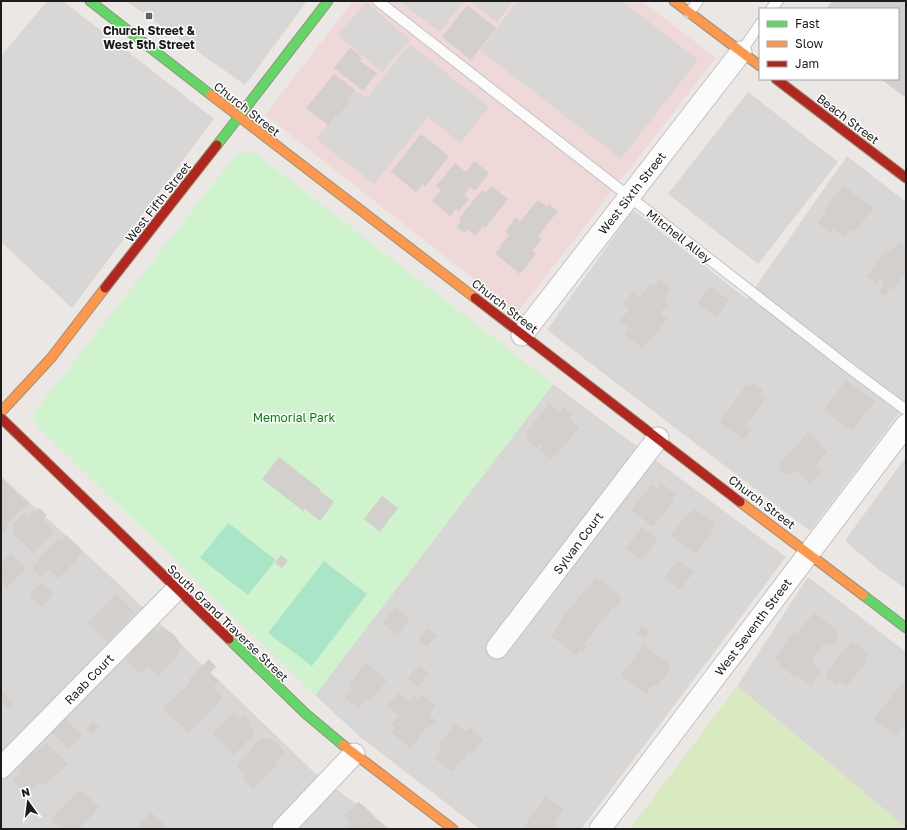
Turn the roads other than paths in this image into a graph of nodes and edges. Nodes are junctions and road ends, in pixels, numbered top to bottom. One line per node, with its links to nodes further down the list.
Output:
1 (90, 1): 11 (main road, Church Street)
2 (328, 1): 11 (main road, West Fifth Street)
3 (378, 1): 13 (lane, Mitchell Alley)
4 (674, 1): 6 (main road)
5 (698, 1): 6 (lane)
6 (689, 13): 8 (main road)
7 (759, 25): 8 (lane)
8 (741, 52): 9 (main road); 13 (street, West Sixth Street)
9 (759, 65)
10 (777, 80): 12 (main road, Beach Street)
11 (239, 117): 14 (main road, Church Street); 16 (main road, West Fifth Street)
12 (906, 178)
13 (629, 196): 14 (street, West Sixth Street); 15 (lane, Mitchell Alley)
14 (522, 335): 19 (main road, Church Street)
15 (906, 410)
16 (1, 412)
17 (1, 418): 21 (main road, South Grand Traverse Street)
18 (906, 425): 20 (street, West Seventh Street)
19 (658, 438): 20 (main road, Church Street); 23 (street, Sylvan Court)
20 (809, 553): 22 (main road, Church Street); 28 (street, West Seventh Street)
21 (177, 589): 24 (main road, South Grand Traverse Street); 25 (street, Raab Court)
22 (906, 628)
23 (497, 648)
24 (354, 754): 26 (street); 27 (main road, South Grand Traverse Street)
25 (1, 768)
26 (283, 829)
27 (453, 829)
28 (600, 829)

